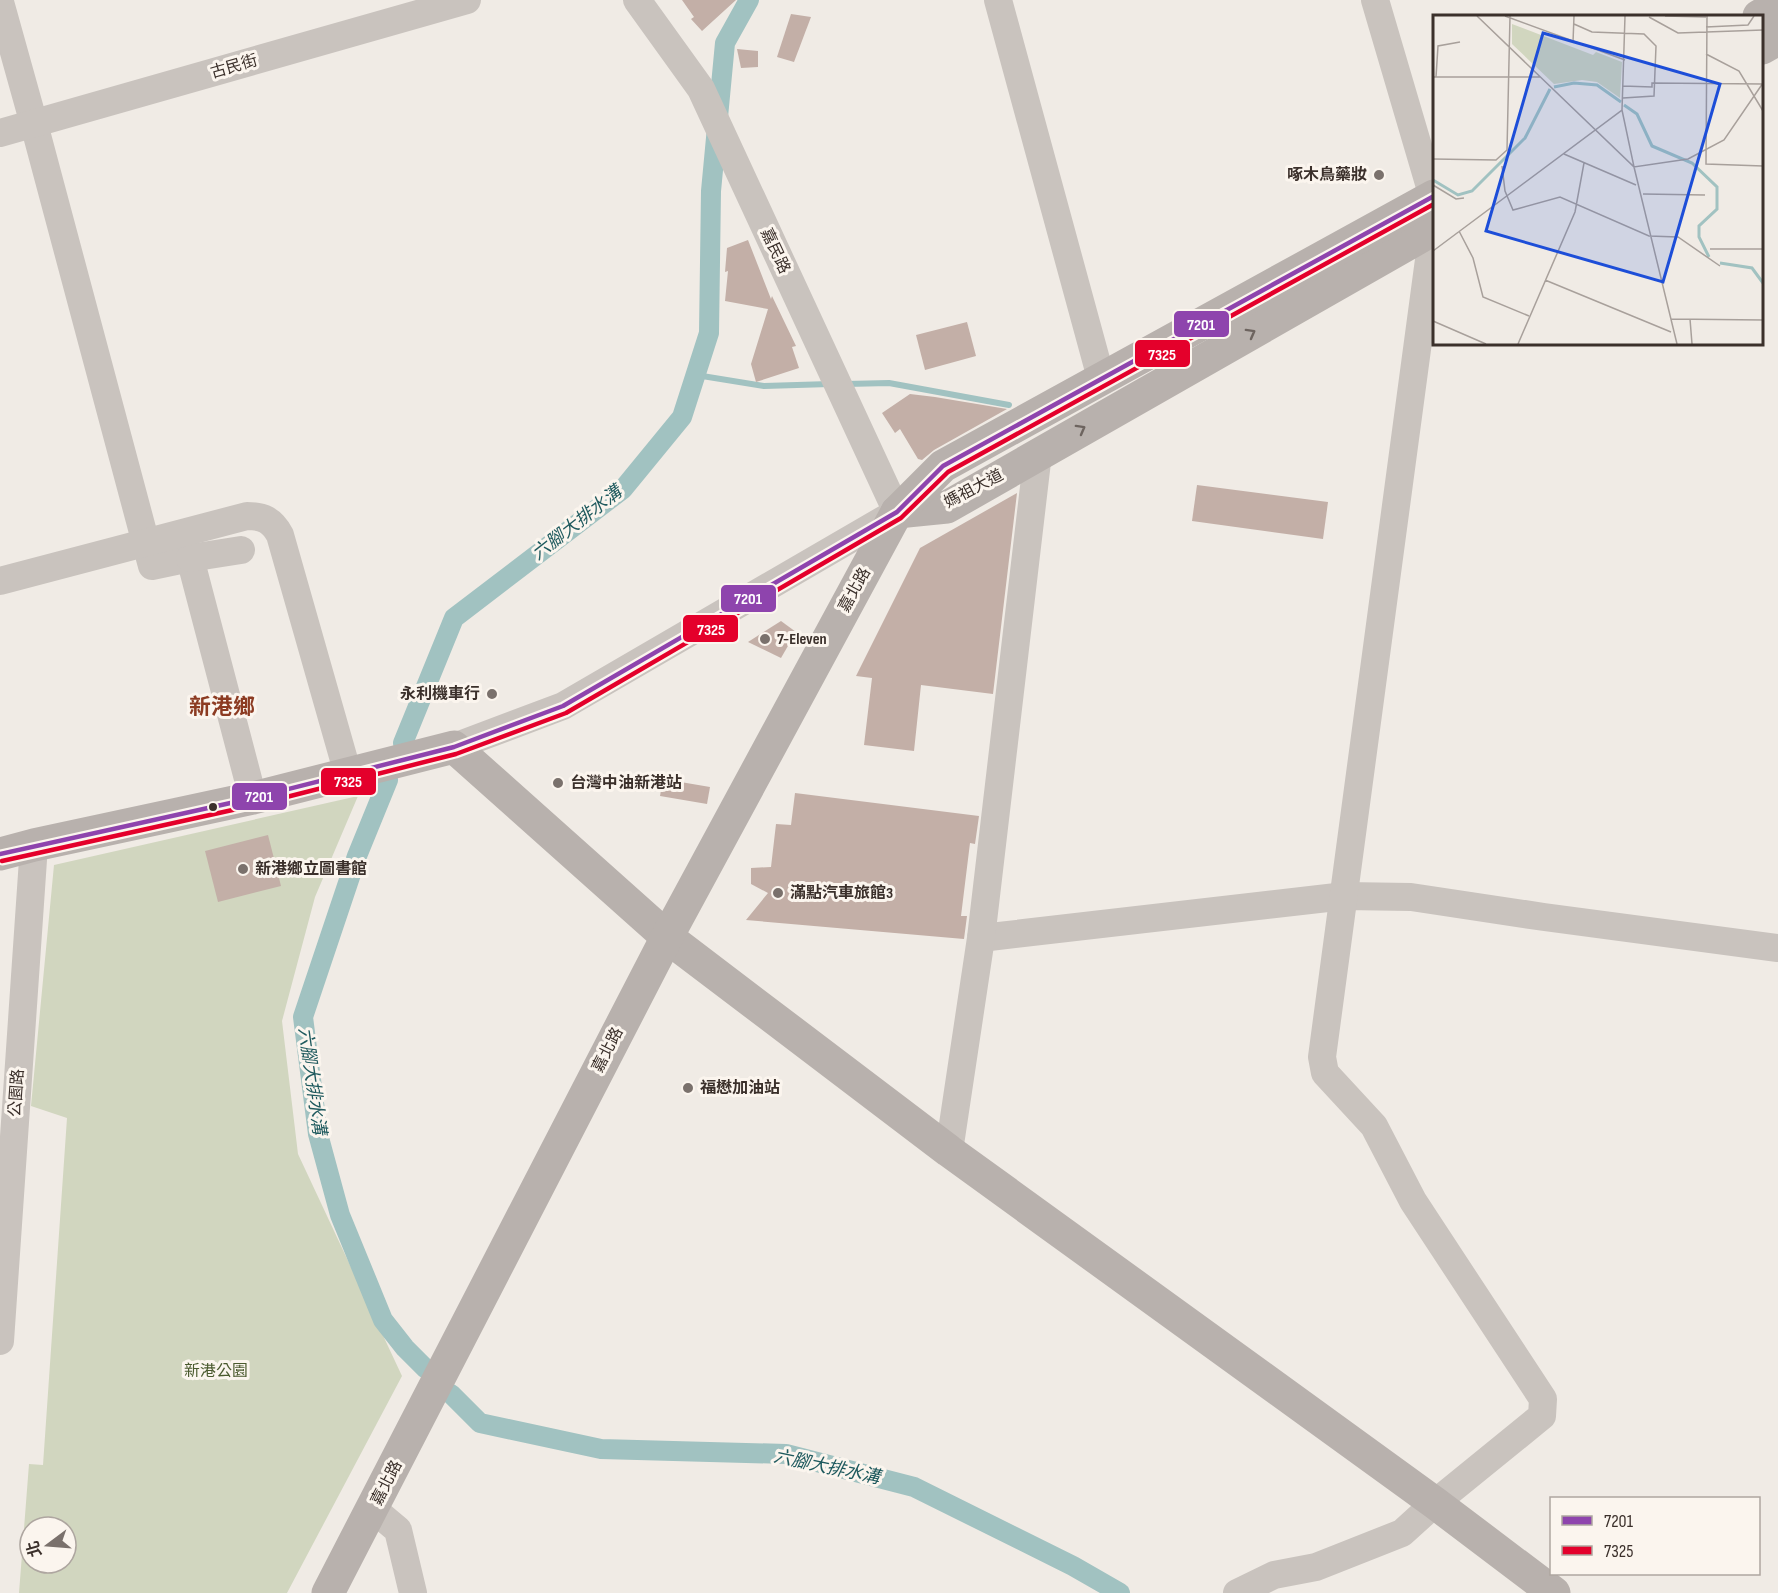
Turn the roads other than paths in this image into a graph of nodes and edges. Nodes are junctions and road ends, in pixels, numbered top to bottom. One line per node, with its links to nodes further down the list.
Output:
1 (467, 0): 10 (street, 古民街)
2 (637, 0): 17 (street, 嘉民路)
3 (998, 0): 15 (street)
4 (1375, 0): 12 (street)
5 (0, 2): 10 (street)
6 (1778, 6): 7 (main road)
7 (1761, 15)
8 (1778, 39): 9 (main road)
9 (1763, 47)
10 (34, 124): 11 (street, 古民街); 18 (street)
11 (0, 133)
12 (1433, 196): 15 (main road, 媽祖大道)
13 (1433, 231): 16 (main road, 媽祖大道, one-way to 13)
14 (1433, 237): 27 (street)
15 (1101, 378): 17 (main road, 媽祖大道)
16 (1038, 453): 17 (main road, 媽祖大道); 29 (street)
17 (897, 512): 22 (street); 28 (main road, 嘉北路)
18 (146, 542): 20 (street); 21 (street); 23 (street)
19 (241, 550): 20 (street)
20 (190, 558): 24 (street)
21 (0, 581)
22 (454, 747): 23 (main road); 28 (main road)
23 (348, 774): 24 (main road)
24 (254, 798): 25 (main road)
25 (34, 845): 26 (main road); 31 (street, 公園路)
26 (0, 854)
27 (1345, 896): 29 (street); 30 (street); 34 (street)
28 (667, 937): 32 (main road); 35 (main road, 嘉北路)
29 (981, 938): 32 (street)
30 (1778, 948)
31 (8, 1127): 33 (street, 公園路)
32 (949, 1151): 34 (main road)
33 (1, 1325)
34 (1435, 1503): 38 (street); 39 (main road)
35 (373, 1509): 36 (main road, 嘉北路); 37 (street)
36 (328, 1593)
37 (413, 1593)
38 (1237, 1593)
39 (1554, 1593)

